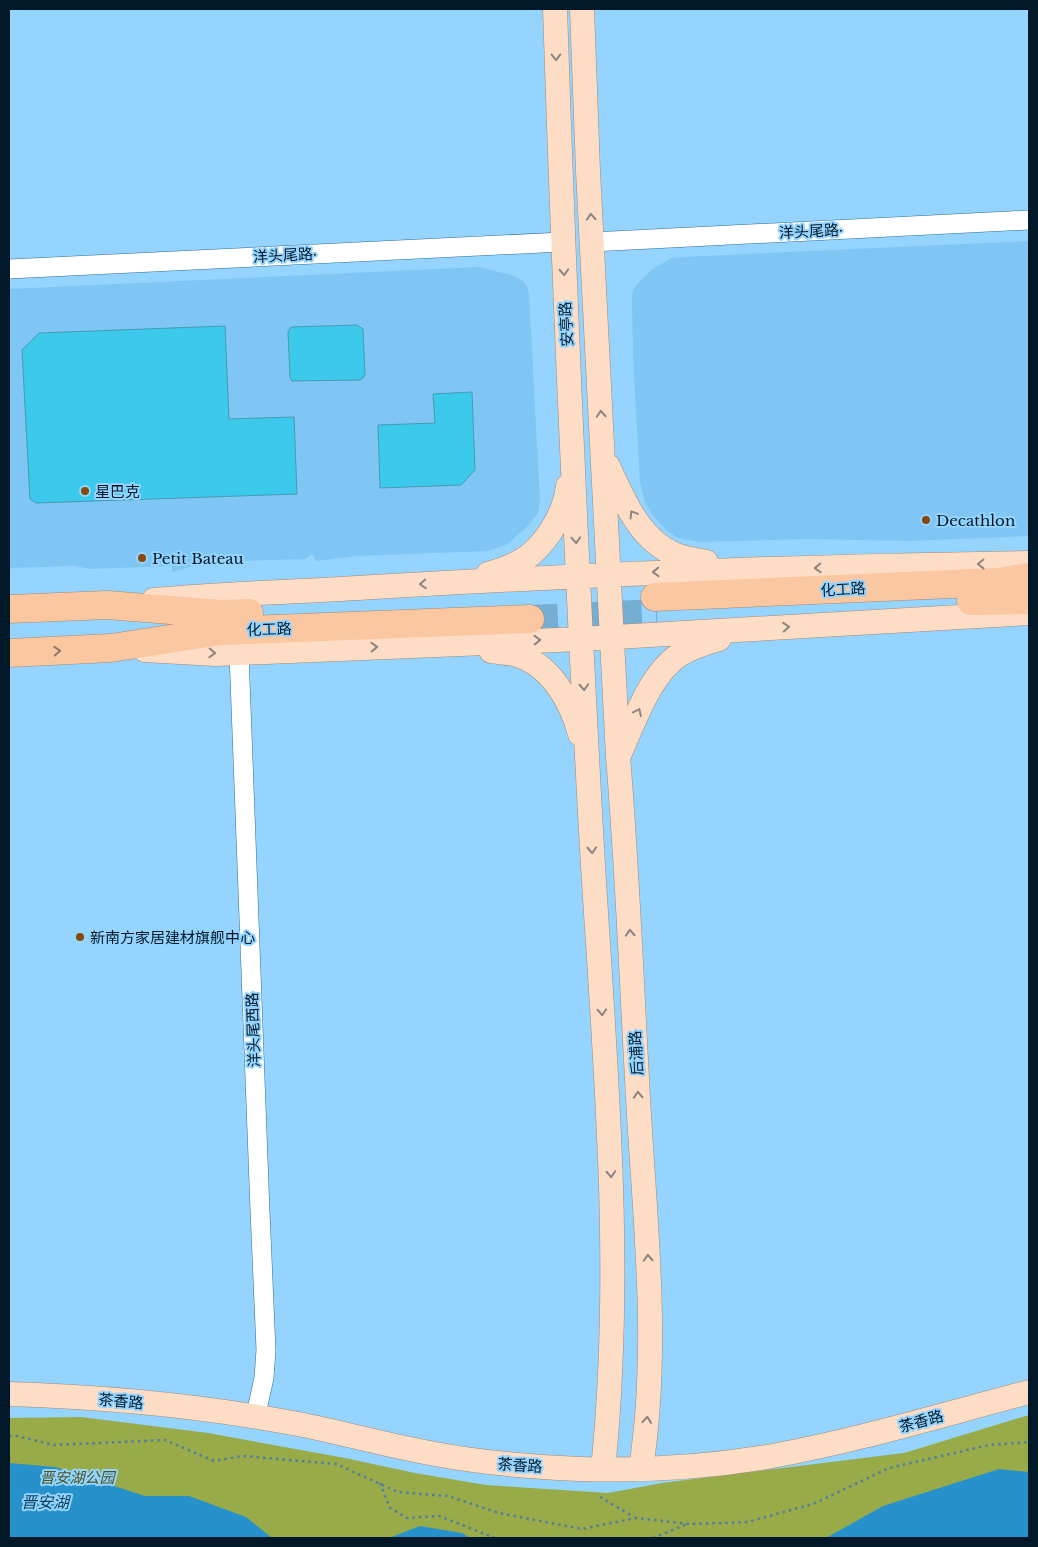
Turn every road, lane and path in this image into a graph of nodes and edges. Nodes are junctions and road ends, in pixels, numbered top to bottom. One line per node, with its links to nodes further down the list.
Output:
1 (554, 9): 4 (main road, 安亭路, one-way to 4)
2 (582, 9): 5 (main road, 安亭路, one-way to 2)
3 (1029, 220): 5 (street, 洋头尾路·)
4 (562, 242): 6 (street, 洋头尾路·); 8 (main road, 安亭路, one-way to 8)
5 (592, 242): 7 (main road, 安亭路, one-way to 5)
6 (9, 269)
7 (602, 453): 10 (main road, one-way to 7); 11 (main road, 安亭路)
8 (572, 455): 12 (main road, 安亭路, one-way to 12); 14 (main road)
9 (1029, 563): 10 (main road, one-way to 10)
10 (750, 570): 11 (main road, one-way to 11)
11 (609, 574): 12 (main road); 20 (main road, 安亭路)
12 (578, 576): 14 (main road); 21 (main road, 安亭路)
13 (1029, 577): 15 (highway, 化工路)
14 (465, 582): 16 (main road, one-way to 16)
15 (1029, 600)
16 (106, 605): 17 (highway, 化工路); 23 (highway, 化工路)
17 (9, 609)
18 (1029, 613): 19 (main road, one-way to 18)
19 (755, 629): 20 (main road); 26 (main road, one-way to 19)
20 (612, 637): 21 (main road); 26 (main road, 后浦路)
21 (581, 639): 22 (main road, one-way to 21); 27 (main road, one-way to 27)
22 (442, 644): 25 (main road, one-way to 22); 27 (main road)
23 (111, 648): 24 (highway, 化工路, one-way to 23); 25 (main road, one-way to 25)
24 (9, 653)
25 (239, 653): 32 (street, 洋头尾西路)
26 (618, 757): 34 (main road, 后浦路, one-way to 26)
27 (587, 758): 33 (main road, one-way to 33)
28 (1029, 1379): 34 (main road, 茶香路)
29 (9, 1382): 32 (main road, 茶香路)
30 (1029, 1392): 34 (main road, 茶香路)
31 (9, 1394): 33 (main road, 茶香路)
32 (258, 1405): 33 (main road, 茶香路)
33 (604, 1462): 34 (main road, 茶香路)
34 (642, 1462)
35 (380, 1483): 39 (path)
36 (600, 1497): 37 (path)
37 (636, 1518)
38 (689, 1524): 40 (path)
39 (495, 1538)
40 (653, 1538)

